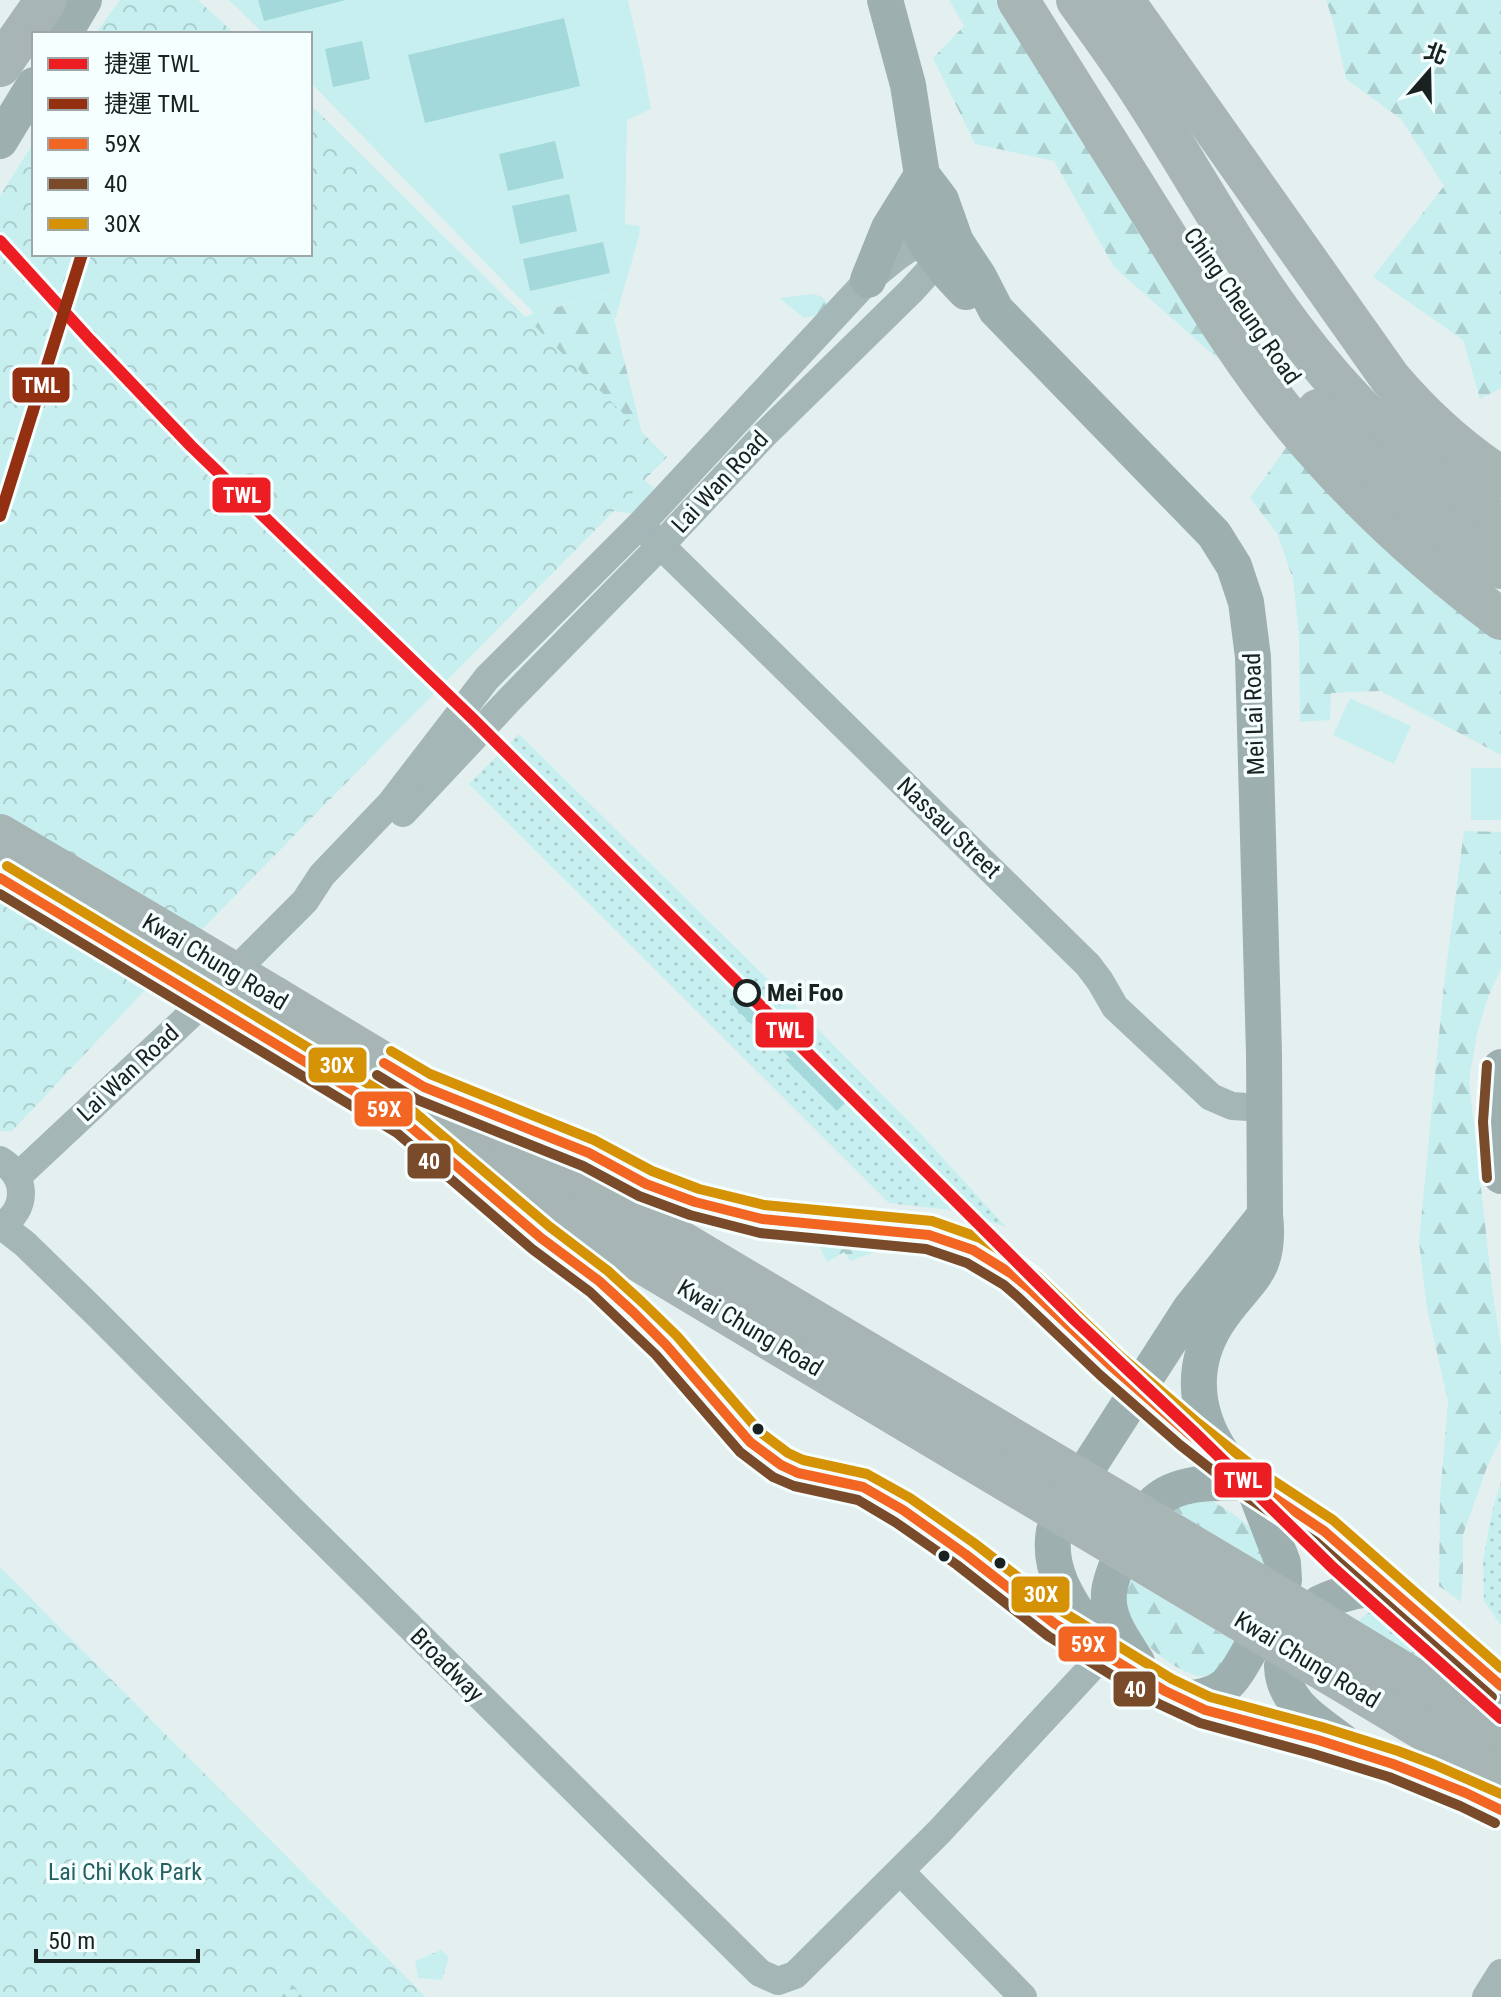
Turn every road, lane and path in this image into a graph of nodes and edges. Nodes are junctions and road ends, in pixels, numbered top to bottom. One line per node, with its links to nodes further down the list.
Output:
1 (46, 0): 9 (highway)
2 (84, 0): 8 (main road)
3 (885, 0): 12 (main road)
4 (1018, 0): 20 (highway)
5 (1031, 0): 19 (highway, Ching Cheung Road)
6 (1077, 0): 16 (highway, Ching Cheung Road)
7 (1123, 0): 15 (highway)
8 (65, 32)
9 (0, 66)
10 (32, 88): 11 (main road)
11 (0, 141)
12 (922, 175): 13 (main road); 14 (main road)
13 (940, 248): 14 (street, Lai Wan Road); 18 (street, Lai Wan Road); 26 (main road, Mei Lai Road)
14 (861, 288): 17 (street, Lai Wan Road)
15 (1501, 477)
16 (1501, 524)
17 (640, 525): 18 (street, Nassau Street); 23 (street, Lai Wan Road)
18 (661, 545): 23 (street, Lai Wan Road); 26 (street, Nassau Street)
19 (1501, 568)
20 (1501, 619)
21 (0, 835): 25 (highway, Kwai Chung Road, bridge)
22 (0, 878): 25 (highway, Kwai Chung Road, bridge)
23 (305, 901): 27 (street, Lai Wan Road)
24 (1501, 1067): 28 (main road)
25 (414, 1104): 31 (main road); 41 (main road); 43 (highway, Kwai Chung Road, bridge)
26 (1264, 1108): 29 (main road, Mei Lai Road)
27 (9, 1168): 30 (street, Lai Wan Road)
28 (1501, 1176)
29 (1265, 1215): 31 (main road); 33 (main road, Mei Lai Road)
30 (1, 1226): 51 (street, Broadway)
31 (1138, 1391): 32 (main road); 33 (main road)
32 (1091, 1463)
33 (1244, 1477): 34 (main road); 37 (main road); 38 (main road)
34 (1155, 1502)
35 (1054, 1531): 41 (main road)
36 (1116, 1567): 44 (main road)
37 (1284, 1580)
38 (1389, 1587): 39 (main road); 45 (main road)
39 (1320, 1603)
40 (1251, 1648): 46 (main road)
41 (1104, 1654): 44 (main road); 51 (street, Broadway)
42 (1282, 1666): 48 (main road)
43 (1363, 1672): 47 (highway, Kwai Chung Road); 49 (highway, Kwai Chung Road)
44 (1148, 1681): 46 (main road)
45 (1501, 1686)
46 (1180, 1699): 48 (main road)
47 (1501, 1732)
48 (1356, 1752): 50 (main road)
49 (1501, 1776)
50 (1501, 1810)
51 (900, 1871): 53 (street)
52 (1501, 1973): 54 (street)
53 (1023, 1997)
54 (1486, 1997)

